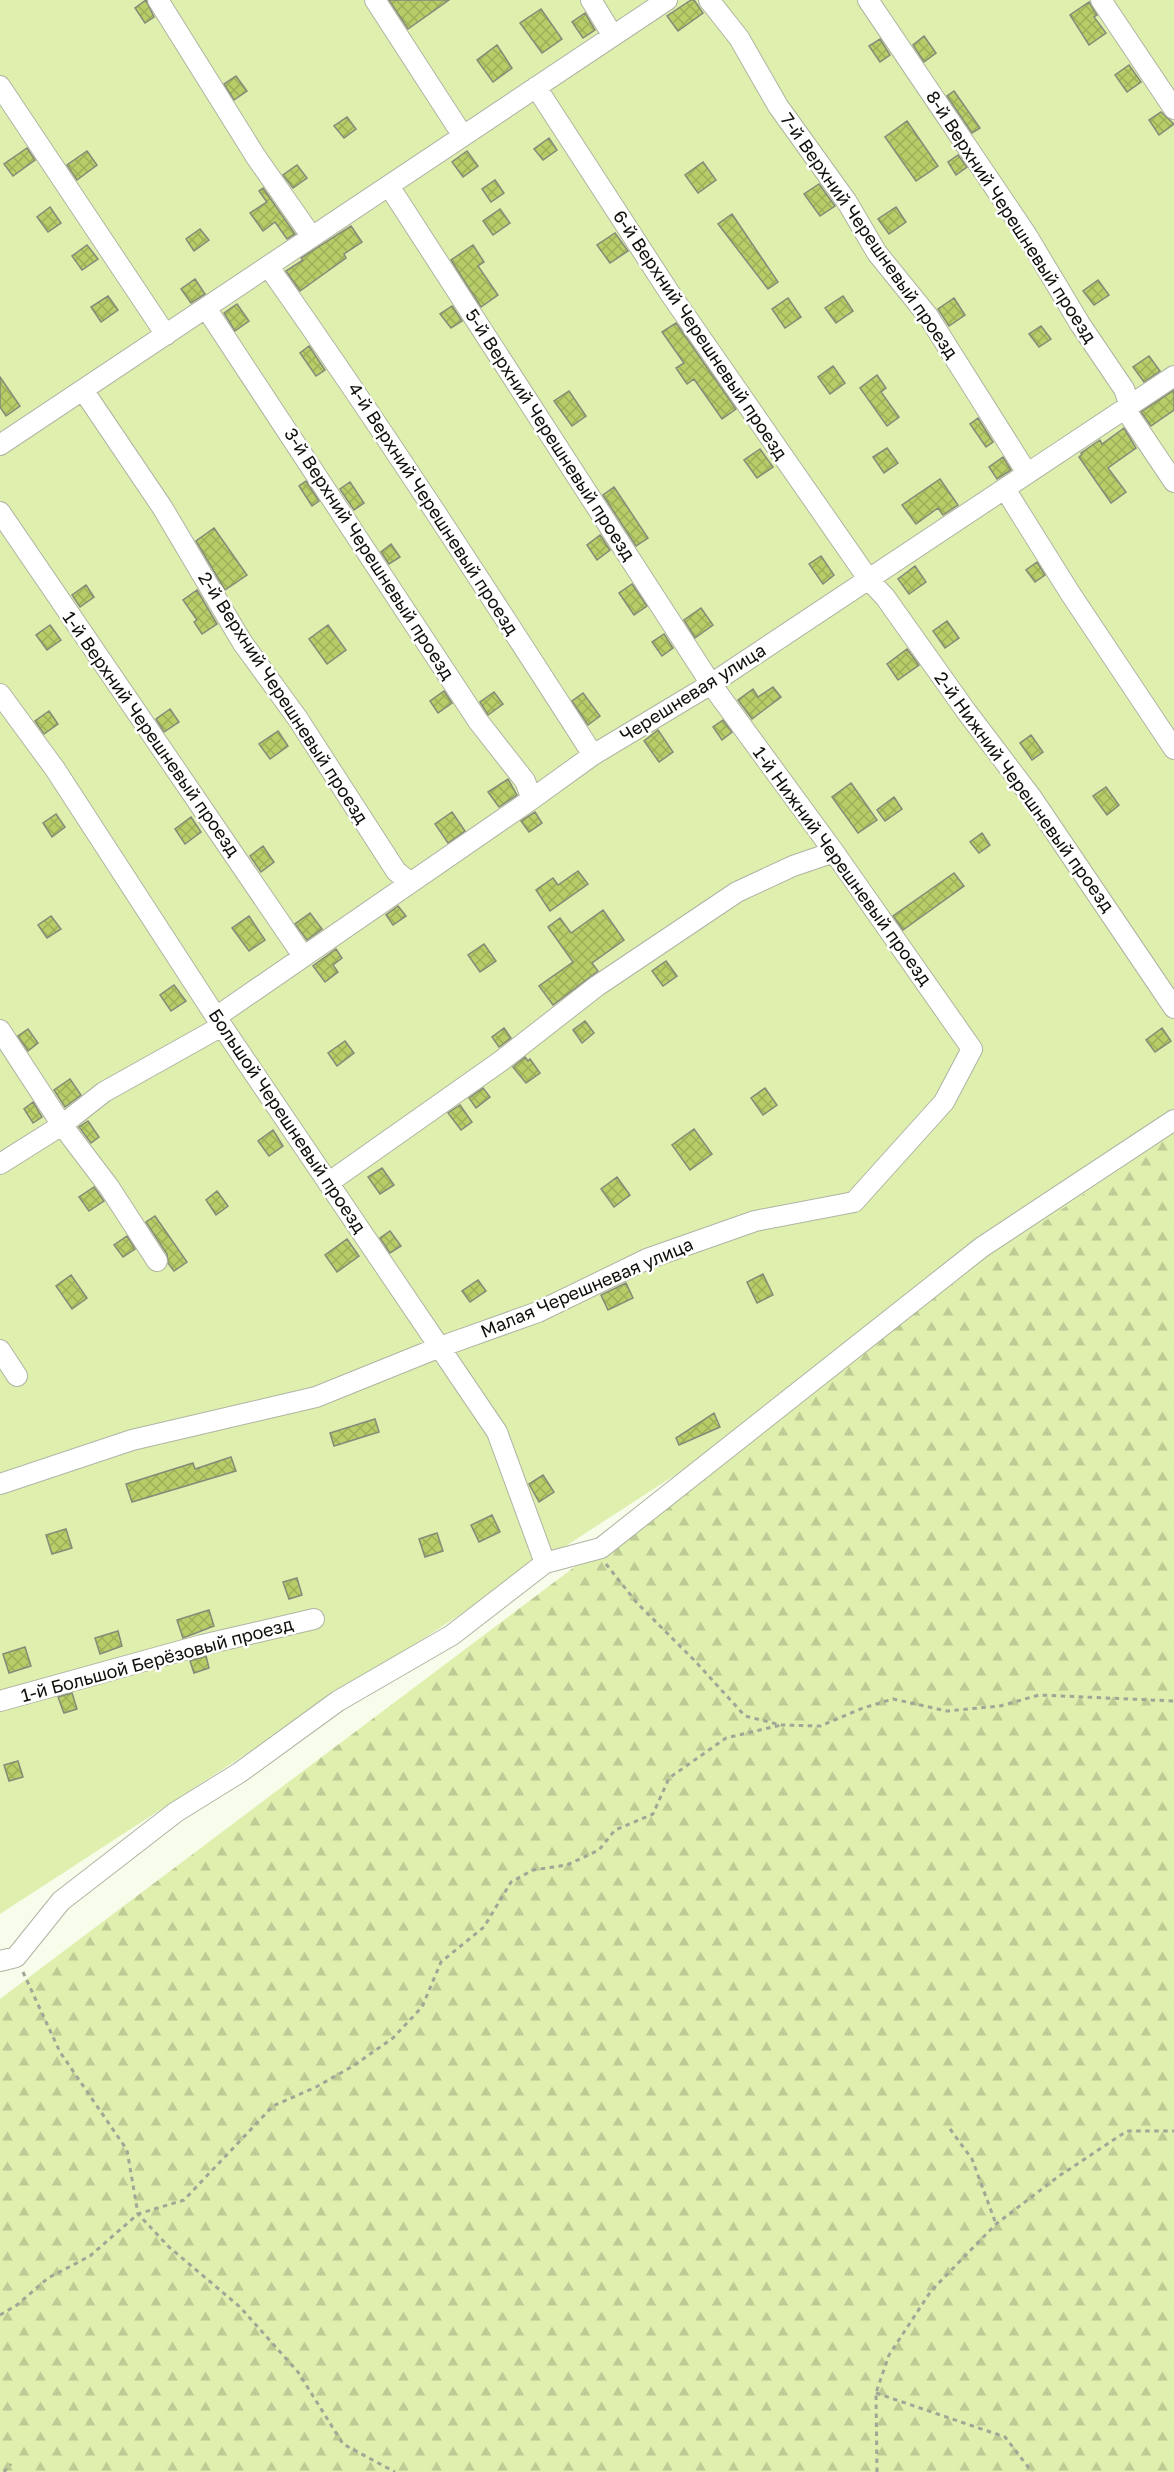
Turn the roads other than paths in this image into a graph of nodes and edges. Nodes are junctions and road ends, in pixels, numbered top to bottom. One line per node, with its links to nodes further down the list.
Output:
1 (159, 0): 14 (lane)
2 (375, 0): 12 (lane)
3 (591, 0): 8 (lane)
4 (667, 0): 8 (lane)
5 (709, 0): 22 (lane, 7-й Верхний Черешневый проезд)
6 (868, 0): 20 (lane, 8-й Верхний Черешневый проезд)
7 (1101, 0): 11 (lane)
8 (613, 36): 10 (lane)
9 (0, 86): 17 (lane)
10 (536, 87): 12 (lane); 26 (lane, 6-й Верхний Черешневый проезд)
11 (1174, 109)
12 (463, 136): 13 (lane)
13 (389, 186): 14 (lane); 27 (lane, 5-й Верхний Черешневый проезд)
14 (312, 237): 15 (lane)
15 (268, 266): 16 (lane); 30 (lane, 4-й Верхний Черешневый проезд)
16 (206, 308): 17 (lane); 31 (lane, 3-й Верхний Черешневый проезд)
17 (166, 335): 19 (lane)
18 (1174, 376): 20 (lane, Черешневая улица)
19 (83, 390): 21 (lane); 33 (lane, 2-й Верхний Черешневый проезд)
20 (1127, 408): 22 (lane, Черешневая улица); 23 (lane, 8-й Верхний Черешневый проезд)
21 (3, 435)
22 (1027, 472): 24 (lane, Черешневая улица)
23 (1174, 482)
24 (1005, 489): 26 (lane, Черешневая улица); 29 (lane)
25 (0, 512): 34 (lane, 1-й Верхний Черешневый проезд)
26 (868, 579): 27 (lane, Черешневая улица); 35 (lane, 2-й Нижний Черешневый проезд)
27 (711, 684): 30 (lane, Черешневая улица); 32 (lane, 1-й Нижний Черешневый проезд)
28 (0, 694): 36 (lane, Большой Черешневый проезд)
29 (1174, 749)
30 (593, 755): 31 (lane, Черешневая улица)
31 (532, 799): 33 (lane, Черешневая улица)
32 (834, 852): 38 (lane, 1-й Нижний Черешневый проезд); 42 (lane)
33 (409, 882): 34 (lane, Черешневая улица)
34 (303, 956): 36 (lane, Черешневая улица)
35 (1174, 1008)
36 (219, 1022): 40 (lane, Черешневая улица); 42 (lane, Большой Черешневый проезд)
37 (0, 1030): 40 (lane)
38 (972, 1049): 44 (lane, Малая Черешневая улица)
39 (1174, 1120): 48 (lane)
40 (62, 1125): 41 (lane, Черешневая улица); 43 (lane)
41 (0, 1164)
42 (328, 1183): 44 (lane, Большой Черешневый проезд)
43 (157, 1261)
44 (440, 1347): 47 (lane, Малая Черешневая улица); 48 (lane, Большой Черешневый проезд)
45 (0, 1350): 46 (lane)
46 (17, 1376)
47 (0, 1484)
48 (545, 1563): 51 (lane)
49 (314, 1619): 50 (lane, 1-й Большой Берёзовый проезд)
50 (0, 1701)
51 (8, 1959)

